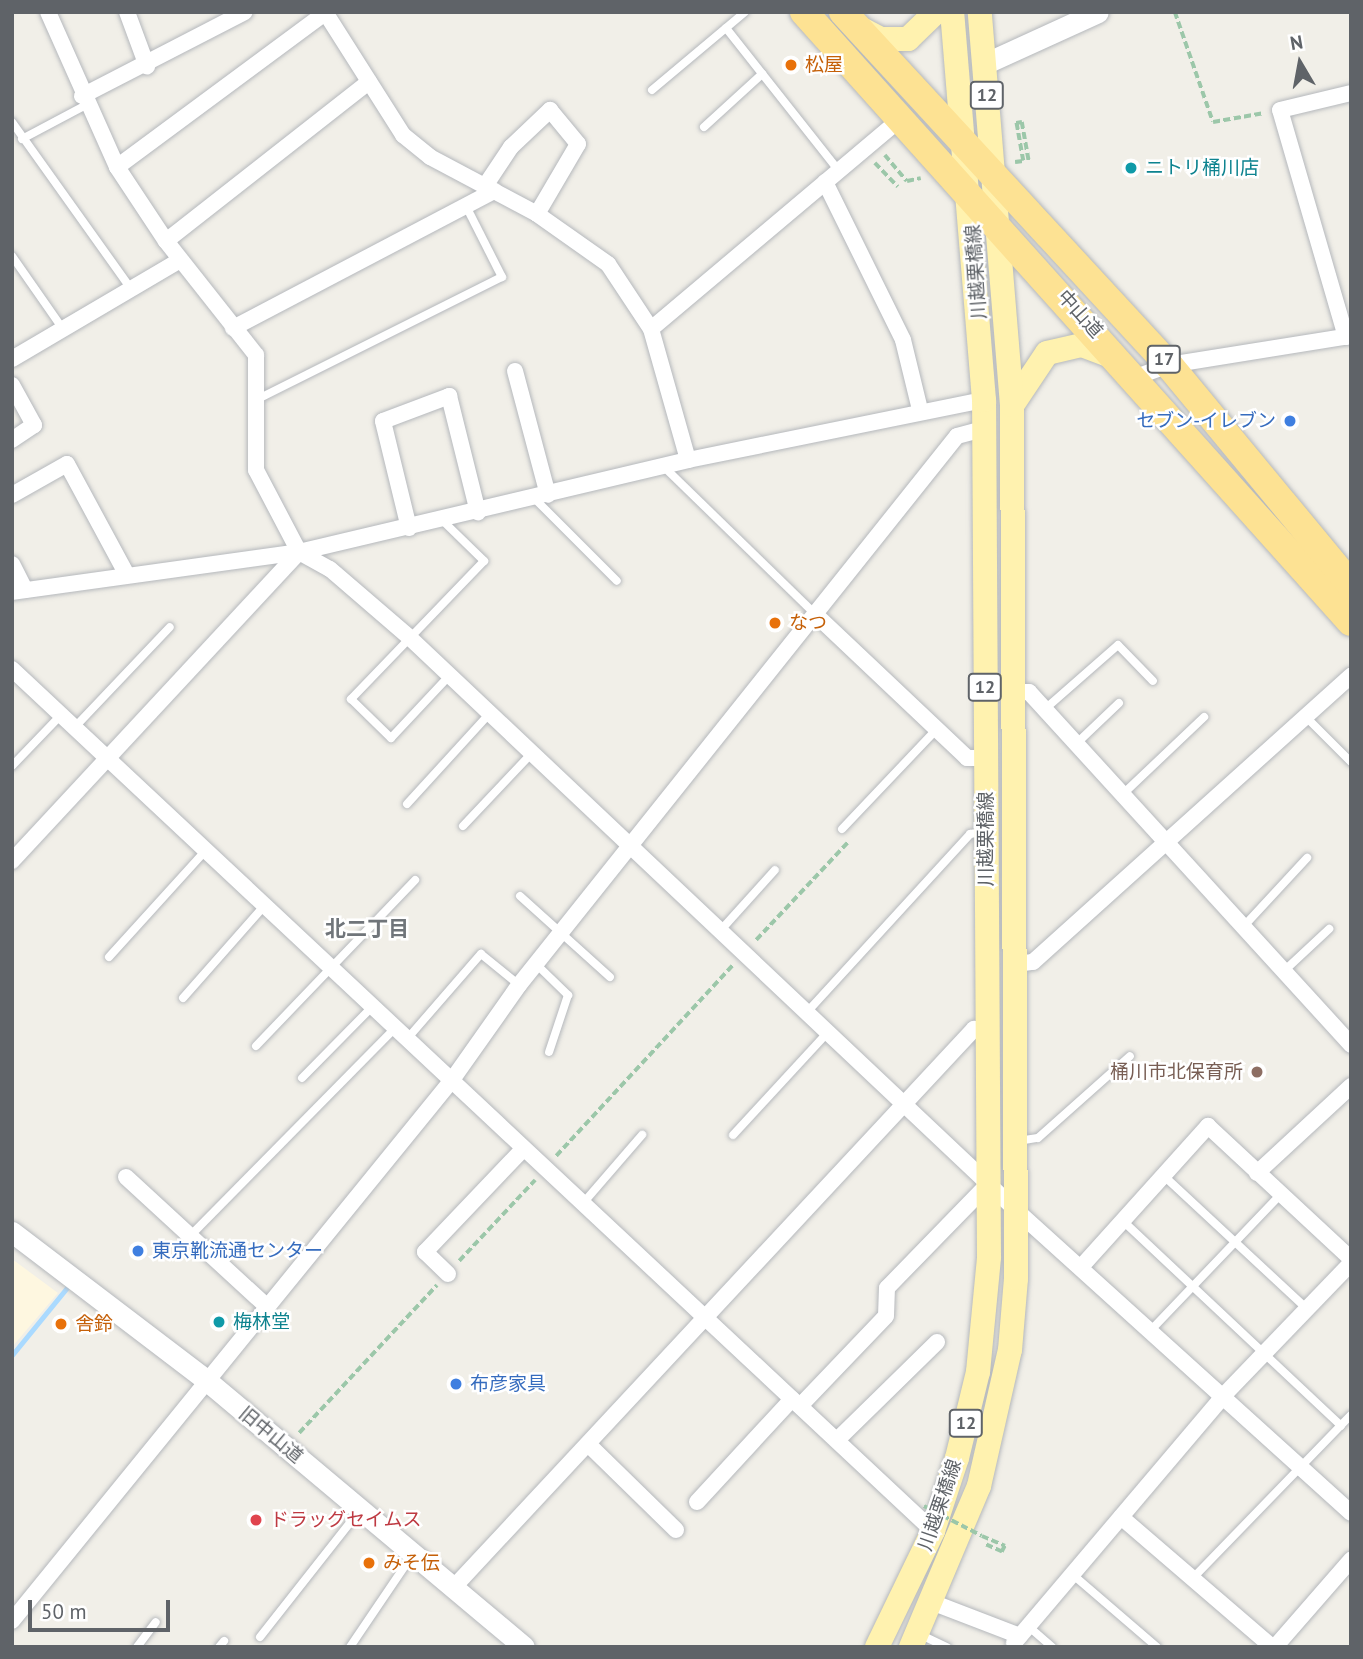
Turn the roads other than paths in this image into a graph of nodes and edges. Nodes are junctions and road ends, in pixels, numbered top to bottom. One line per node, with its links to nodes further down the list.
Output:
1 (48, 12): 19 (street)
2 (127, 12): 14 (street)
3 (745, 12): 12 (lane)
4 (804, 12): 20 (highway, 中山道 / 17)
5 (936, 12): 11 (main road)
6 (952, 12): 24 (main road, 川越栗橋線 / 12)
7 (980, 12): 13 (main road, 川越栗橋線 / 12)
8 (1098, 12): 13 (main road)
9 (325, 13): 16 (street); 25 (street)
10 (238, 14): 14 (street)
11 (850, 20): 24 (highway, 中山道 / 17)
12 (726, 29): 15 (lane); 17 (lane)
13 (984, 64): 27 (main road, 川越栗橋線 / 12)
14 (147, 66): 19 (street)
15 (762, 74): 22 (lane); 26 (lane)
16 (369, 82): 29 (street); 34 (street)
17 (652, 90)
18 (1351, 93): 41 (street)
19 (84, 100): 23 (lane); 25 (street)
20 (902, 118): 26 (street); 30 (highway, 中山道 / 17)
21 (12, 122): 23 (lane)
22 (704, 127)
23 (22, 139): 37 (lane)
24 (965, 144): 27 (highway, 中山道 / 17); 30 (main road, 川越栗橋線 / 12)
25 (117, 167): 34 (street)
26 (839, 171): 28 (street)
27 (995, 178): 33 (main road, 川越栗橋線 / 12); 43 (highway, 中山道 / 17)
28 (825, 182): 40 (street); 50 (street)
29 (490, 188): 31 (street); 32 (street); 32 (street)
30 (969, 191): 33 (highway, 中山道 / 17); 48 (main road, 川越栗橋線 / 12)
31 (466, 206): 38 (street); 47 (lane)
32 (537, 214): 40 (street)
33 (1000, 226): 44 (highway, 中山道 / 17); 49 (main road, 川越栗橋線 / 12)
34 (166, 241): 36 (street)
35 (12, 256): 39 (lane)
36 (180, 261): 37 (street); 38 (street)
37 (131, 289): 39 (street)
38 (233, 328): 47 (street)
39 (63, 329): 42 (street)
40 (650, 329): 53 (street)
41 (1348, 336): 43 (street)
42 (12, 359)
43 (1169, 365): 44 (street); 64 (highway, 中山道 / 17)
44 (1130, 369): 49 (main road); 67 (highway, 中山道 / 17)
45 (515, 371): 56 (street)
46 (12, 385): 52 (street)
47 (256, 400): 60 (street)
48 (984, 400): 50 (street); 51 (main road, 川越栗橋線 / 12)
49 (1012, 405): 74 (main road, 川越栗橋線 / 12)
50 (920, 411): 53 (street)
51 (984, 429): 66 (street); 85 (main road, 川越栗橋線 / 12)
52 (12, 440)
53 (688, 460): 54 (street)
54 (664, 467): 56 (street); 66 (lane)
55 (12, 495): 62 (street)
56 (541, 496): 57 (street); 63 (lane)
57 (478, 512): 58 (street); 59 (street)
58 (442, 520): 59 (street); 69 (lane)
59 (409, 528): 60 (street)
60 (299, 552): 62 (street); 69 (street); 86 (street)
61 (12, 564): 65 (street)
62 (127, 575): 65 (street)
63 (617, 581)
64 (1351, 585)
65 (19, 591)
66 (816, 615): 82 (street); 95 (street)
67 (1351, 622)
68 (170, 627): 81 (lane)
69 (409, 637): 71 (street); 71 (lane)
70 (12, 668): 78 (street)
71 (450, 676): 77 (street)
72 (1351, 676): 80 (street)
73 (1153, 681): 76 (lane)
74 (1009, 692): 76 (street); 109 (main road, 川越栗橋線 / 12)
75 (1119, 703): 83 (lane)
76 (1045, 709): 83 (street)
77 (490, 713): 84 (street); 90 (lane)
78 (61, 715): 81 (street); 88 (lane)
79 (1204, 717): 89 (lane)
80 (1306, 717): 87 (lane); 94 (street)
81 (74, 728): 86 (street)
82 (936, 730): 85 (street); 92 (lane)
83 (1077, 743): 89 (street)
84 (532, 753): 91 (lane); 95 (street)
85 (986, 758): 93 (main road, 川越栗橋線 / 12)
86 (108, 760): 96 (street); 98 (street)
87 (1351, 762)
88 (12, 766)
89 (1123, 794): 94 (street)
90 (407, 804)
91 (463, 826)
92 (842, 830)
93 (986, 831): 116 (lane); 117 (main road, 川越栗橋線 / 12)
94 (1169, 844): 103 (street); 109 (street)
95 (632, 846): 105 (street); 106 (street)
96 (205, 851): 102 (street); 107 (lane)
97 (1307, 858): 103 (lane)
98 (12, 861)
99 (775, 870): 106 (lane)
100 (415, 880): 110 (lane)
101 (520, 896): 105 (lane)
102 (264, 906): 110 (street); 114 (lane)
103 (1244, 926): 111 (street)
104 (1329, 929): 111 (lane)
105 (563, 931): 108 (street); 112 (lane)
106 (720, 931): 116 (street)
107 (110, 957)
108 (536, 964): 113 (street); 122 (lane)
109 (1016, 964): 130 (main road, 川越栗橋線 / 12)
110 (333, 970): 115 (street); 121 (lane)
111 (1284, 971): 120 (street)
112 (610, 977)
113 (519, 985): 119 (lane); 125 (street)
114 (183, 998)
115 (372, 1007): 119 (street); 124 (lane)
116 (808, 1010): 118 (street)
117 (988, 1029): 127 (street); 135 (main road, 川越栗橋線 / 12)
118 (829, 1031): 127 (street); 129 (lane)
119 (401, 1034): 125 (street); 141 (lane)
120 (1351, 1045)
121 (256, 1046)
122 (549, 1052)
123 (1130, 1056): 130 (lane)
124 (302, 1078)
125 (452, 1080): 131 (street); 147 (street)
126 (1351, 1086): 132 (street)
127 (906, 1101): 135 (street); 149 (street)
128 (642, 1135): 137 (lane)
129 (733, 1135)
130 (1017, 1141): 138 (main road, 川越栗橋線 / 12)
131 (523, 1149): 137 (street); 145 (street)
132 (1257, 1173): 133 (street); 136 (street)
133 (1164, 1176): 139 (street); 142 (lane)
134 (127, 1177): 141 (street)
135 (989, 1183): 138 (street); 155 (street); 166 (main road, 川越栗橋線 / 12)
136 (1280, 1195): 142 (lane); 143 (street)
137 (584, 1202): 149 (street)
138 (1017, 1211): 144 (street); 172 (main road, 川越栗橋線 / 12)
139 (1123, 1221): 144 (street); 146 (lane)
140 (12, 1232): 153 (main road, 旧中山道)
141 (190, 1236): 147 (street)
142 (1235, 1243): 146 (lane); 148 (lane)
143 (1351, 1261): 148 (street)
144 (1082, 1267): 150 (street)
145 (448, 1273)
146 (1193, 1286): 150 (lane); 152 (lane)
147 (265, 1305): 153 (street)
148 (1307, 1309): 152 (street)
149 (705, 1319): 155 (street); 159 (street)
150 (1152, 1329): 154 (street)
151 (937, 1342): 158 (street)
152 (1265, 1353): 154 (street); 157 (lane)
153 (206, 1380): 162 (main road, 旧中山道); 173 (street)
154 (1225, 1394): 160 (street); 164 (street)
155 (796, 1403): 158 (street); 161 (street)
156 (1351, 1415): 157 (lane)
157 (1341, 1426): 160 (lane)
158 (837, 1440): 166 (street)
159 (589, 1444): 165 (street); 171 (street)
160 (1300, 1465): 163 (street); 170 (lane)
161 (697, 1502)
162 (360, 1510): 167 (main road, 旧中山道); 175 (lane)
163 (1351, 1513)
164 (1121, 1517): 169 (street); 170 (street)
165 (676, 1530)
166 (933, 1531): 181 (main road, 川越栗橋線 / 12)
167 (413, 1554): 171 (main road, 旧中山道); 179 (lane)
168 (1351, 1560): 185 (street)
169 (1072, 1574): 176 (street); 184 (lane)
170 (1192, 1578): 185 (street)
171 (454, 1587): 180 (main road, 旧中山道)
172 (934, 1603): 176 (street); 177 (main road, 川越栗橋線 / 12)
173 (12, 1621)
174 (156, 1622): 178 (lane)
175 (260, 1637)
176 (1019, 1638): 183 (lane)
177 (915, 1641): 182 (lane)
178 (137, 1647)
179 (350, 1647)
180 (524, 1647)
181 (877, 1647)
182 (947, 1647)
183 (1052, 1647)
184 (1157, 1647)
185 (1274, 1647)

